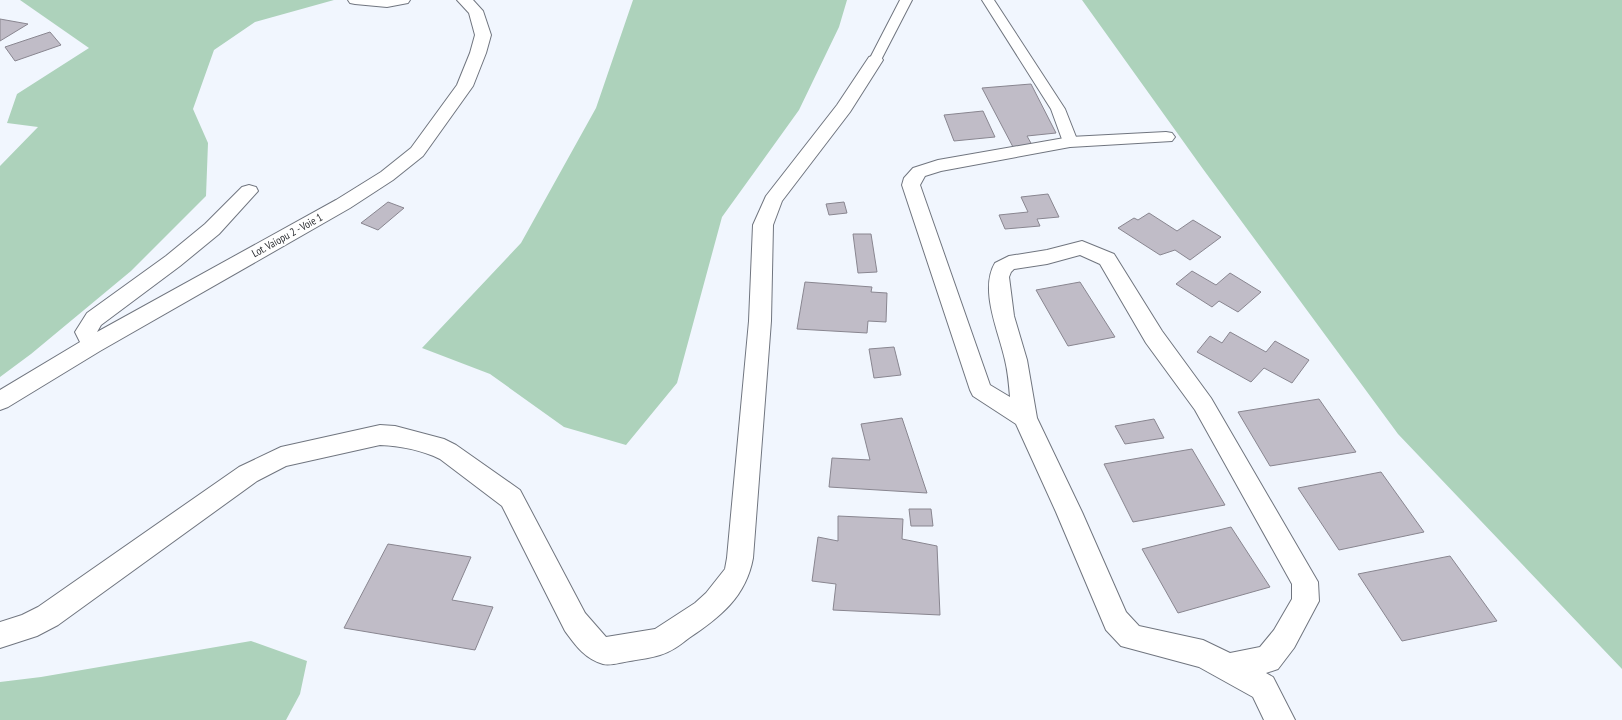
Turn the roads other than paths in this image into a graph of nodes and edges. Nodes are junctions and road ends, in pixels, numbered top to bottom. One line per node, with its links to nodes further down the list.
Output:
1 (355, 0): 2 (street)
2 (403, 0)
3 (464, 0): 10 (street, Lot. Vaiopu 2 - Voie 1)
4 (906, 0): 6 (lane)
5 (988, 0): 8 (lane)
6 (875, 60): 13 (street)
7 (1166, 137): 8 (street)
8 (1070, 142): 12 (street)
9 (249, 191): 10 (street)
10 (92, 345): 11 (street, Lot. Vaiopu 2 - Voie 1)
11 (0, 401)
12 (1025, 418): 14 (street); 14 (street)
13 (0, 635)
14 (1227, 668): 15 (street)
15 (1280, 720)

